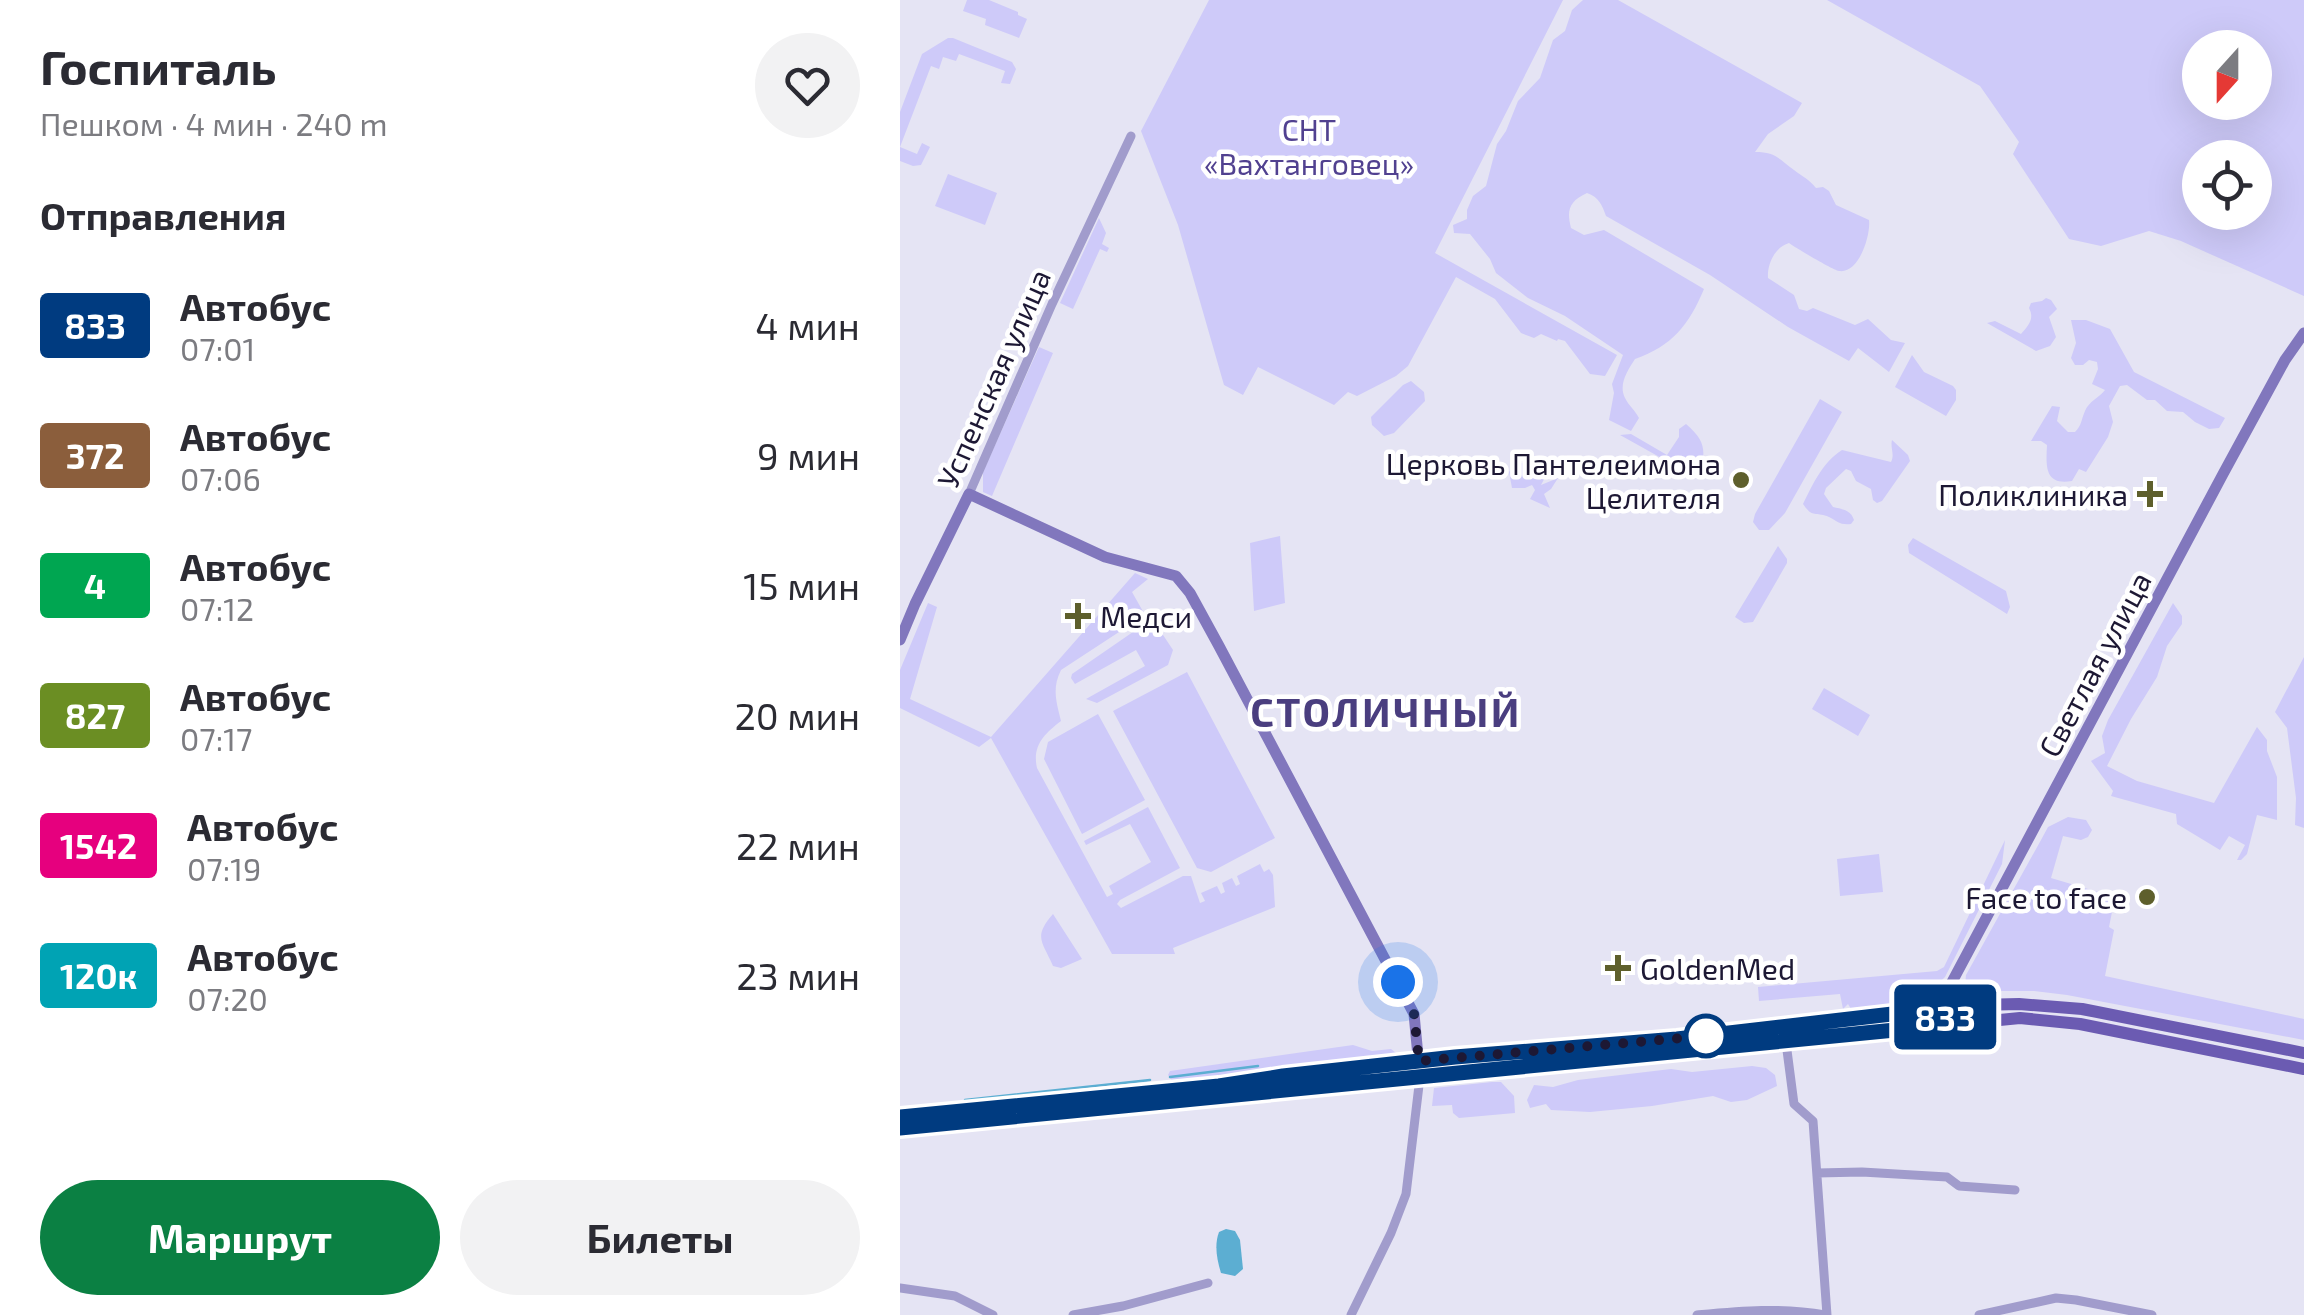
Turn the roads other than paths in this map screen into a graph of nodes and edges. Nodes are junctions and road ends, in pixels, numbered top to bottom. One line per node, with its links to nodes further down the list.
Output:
1 (1131, 136): 3 (street, Успенская улица)
2 (2304, 333): 5 (street, Светлая улица)
3 (970, 494): 4 (street, Успенская улица); 9 (street)
4 (900, 640)
5 (1944, 1008): 6 (street, Светлая улица); 7 (main road); 8 (main road)
6 (1946, 1025): 7 (main road); 10 (main road)
7 (1785, 1034): 9 (main road); 11 (main road); 14 (street)
8 (2304, 1053)
9 (1419, 1061): 11 (street); 12 (main road)
10 (2304, 1069)
11 (1420, 1078): 13 (main road); 20 (street)
12 (900, 1117)
13 (900, 1128)
14 (1817, 1173): 15 (street); 22 (street)
15 (2014, 1190)
16 (1208, 1283): 19 (street)
17 (900, 1288): 18 (street)
18 (993, 1315)
19 (1074, 1315)
20 (1352, 1315)
21 (1697, 1315): 22 (street)
22 (1826, 1315)
23 (1979, 1315): 24 (street)
24 (2152, 1315)

